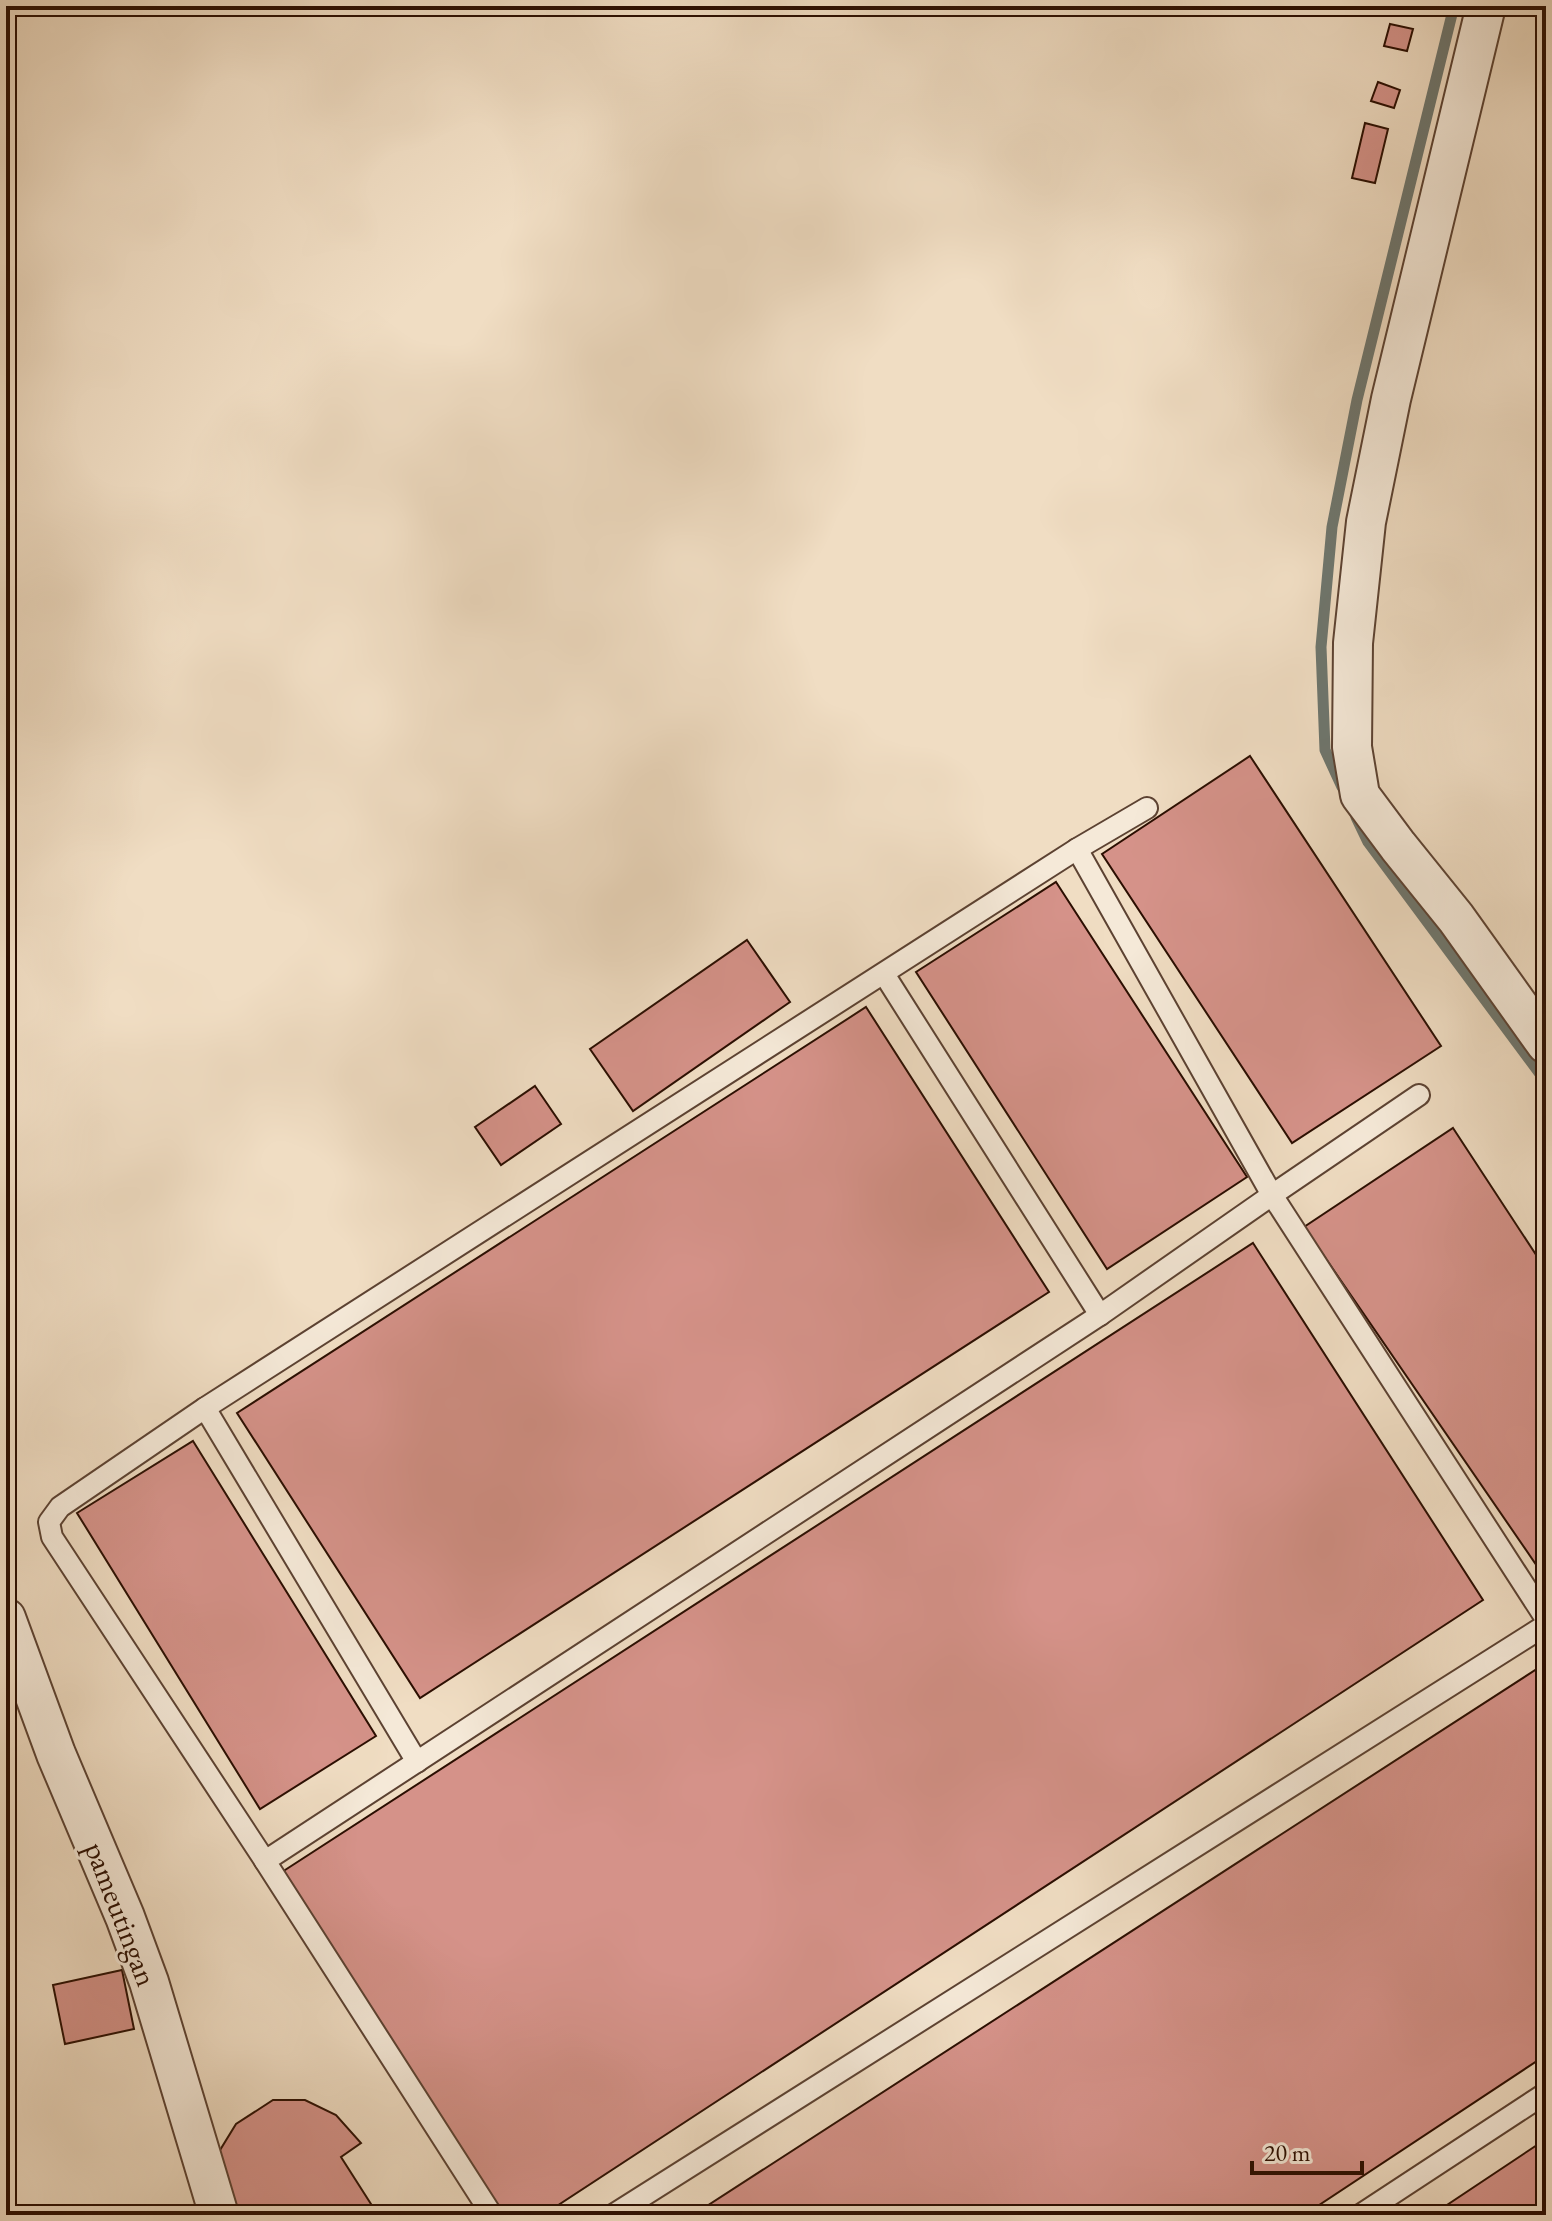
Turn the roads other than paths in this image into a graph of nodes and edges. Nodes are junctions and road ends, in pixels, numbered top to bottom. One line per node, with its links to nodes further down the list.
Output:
1 (1486, 6): 5 (street)
2 (1147, 808): 3 (lane)
3 (1077, 849): 4 (lane); 7 (lane)
4 (884, 974): 8 (lane); 9 (lane)
5 (1546, 1044)
6 (1419, 1095): 7 (lane)
7 (1272, 1195): 8 (lane); 11 (lane)
8 (1100, 1315): 12 (lane)
9 (205, 1408): 12 (lane); 13 (lane)
10 (6, 1618): 15 (street, pameutingan)
11 (1546, 1622): 17 (lane)
12 (417, 1762): 13 (lane)
13 (265, 1861): 16 (lane)
14 (1546, 2093): 18 (lane)
15 (219, 2215)
16 (492, 2215)
17 (613, 2215)
18 (1360, 2215)

